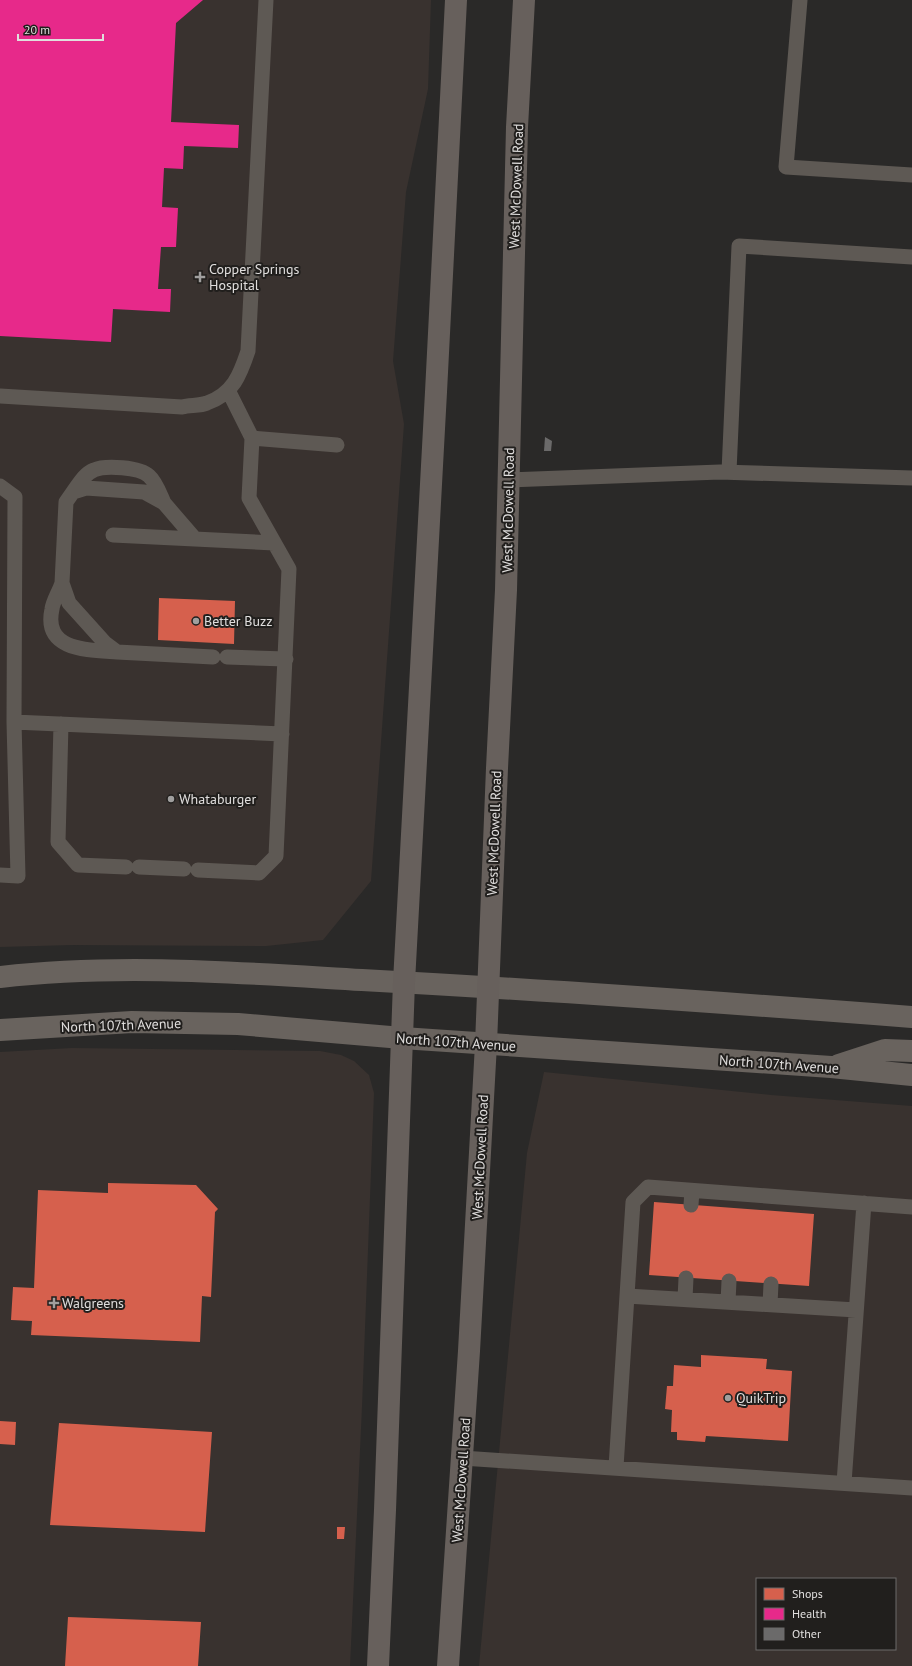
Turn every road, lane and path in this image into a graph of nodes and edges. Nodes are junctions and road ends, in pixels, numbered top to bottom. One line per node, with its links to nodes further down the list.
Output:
1 (266, 0): 7 (lane)
2 (456, 0): 28 (main road)
3 (524, 0): 13 (main road, West McDowell Road)
4 (800, 0): 5 (lane)
5 (912, 175)
6 (912, 257): 11 (lane)
7 (229, 392): 8 (lane); 9 (lane)
8 (0, 396)
9 (252, 438): 10 (lane); 19 (lane)
10 (337, 445)
11 (729, 472): 12 (lane); 13 (lane)
12 (912, 478)
13 (508, 480): 29 (main road, West McDowell Road)
14 (0, 486): 23 (lane)
15 (72, 492): 16 (lane); 16 (lane); 20 (lane)
16 (164, 503): 18 (lane)
17 (113, 535): 18 (lane)
18 (195, 539): 19 (lane)
19 (274, 543): 22 (lane)
20 (62, 583): 21 (lane); 21 (lane)
21 (117, 652): 22 (lane)
22 (286, 659): 25 (lane)
23 (14, 722): 24 (lane); 26 (lane)
24 (61, 724): 25 (lane); 25 (lane)
25 (282, 734)
26 (0, 875)
27 (0, 977): 28 (main road)
28 (404, 982): 29 (main road); 32 (main road)
29 (488, 987): 30 (main road); 33 (main road, West McDowell Road)
30 (912, 1016)
31 (0, 1030): 32 (main road, North 107th Avenue)
32 (402, 1038): 33 (main road, North 107th Avenue); 51 (main road)
33 (486, 1044): 35 (main road, North 107th Avenue); 47 (main road, West McDowell Road)
34 (912, 1051): 35 (main road)
35 (831, 1067): 36 (main road, North 107th Avenue)
36 (912, 1075)
37 (864, 1203): 38 (lane); 42 (lane); 46 (lane)
38 (912, 1206)
39 (686, 1278): 43 (lane)
40 (729, 1281): 44 (lane)
41 (771, 1284): 45 (lane)
42 (627, 1296): 43 (lane); 48 (lane)
43 (685, 1299): 44 (lane)
44 (728, 1302): 45 (lane)
45 (770, 1304): 46 (lane)
46 (856, 1310): 49 (lane)
47 (462, 1458): 48 (lane); 52 (main road, West McDowell Road)
48 (616, 1467): 49 (lane)
49 (844, 1483): 50 (lane)
50 (912, 1488)
51 (378, 1666)
52 (448, 1666)

